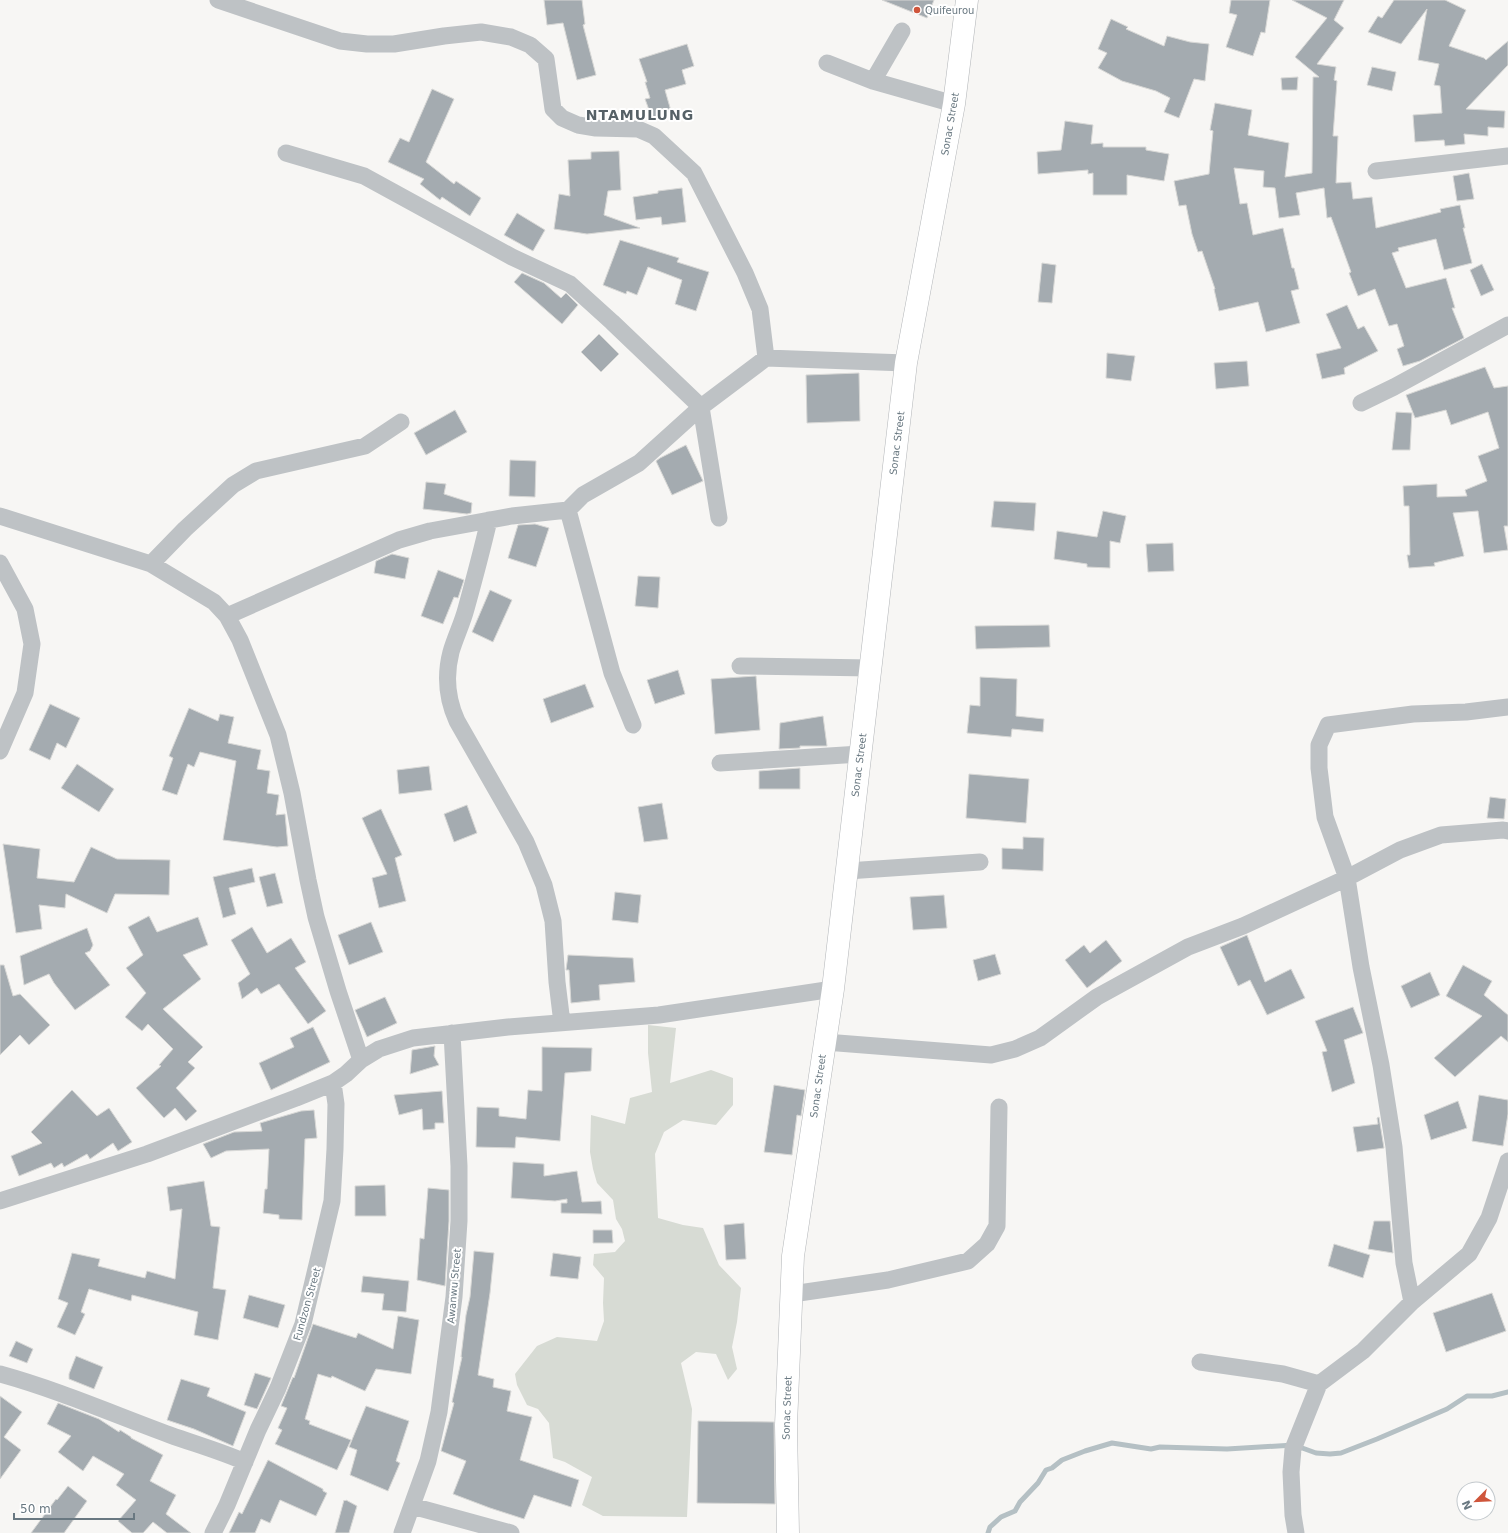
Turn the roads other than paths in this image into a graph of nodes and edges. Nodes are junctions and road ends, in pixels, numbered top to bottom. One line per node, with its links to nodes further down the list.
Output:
1 (218, 0): 11 (street)
2 (967, 0): 6 (highway, Sonac Street)
3 (902, 31): 5 (street)
4 (828, 63): 5 (street)
5 (872, 81): 6 (street)
6 (954, 104): 12 (highway, Sonac Street)
7 (286, 153): 14 (street)
8 (1508, 156): 9 (street)
9 (1376, 171)
10 (1508, 325): 13 (street)
11 (766, 358): 12 (street); 14 (street)
12 (906, 363): 24 (highway, Sonac Street)
13 (1361, 403)
14 (700, 407): 16 (street); 18 (street)
15 (401, 422): 21 (street)
16 (568, 510): 19 (street); 26 (street)
17 (0, 516): 21 (street)
18 (719, 518)
19 (489, 520): 22 (street); 35 (street)
20 (0, 563): 27 (street)
21 (151, 564): 22 (street)
22 (227, 616): 38 (street)
23 (740, 666): 24 (street)
24 (870, 668): 28 (highway, Sonac Street)
25 (1508, 707): 33 (street)
26 (633, 725)
27 (0, 751)
28 (860, 754): 29 (street); 32 (highway, Sonac Street)
29 (720, 763)
30 (1508, 831): 33 (street)
31 (980, 862): 32 (street)
32 (847, 871): 34 (highway, Sonac Street)
33 (1347, 878): 37 (street); 44 (street)
34 (833, 989): 35 (street); 37 (highway, Sonac Street)
35 (562, 1023): 36 (street)
36 (452, 1033): 38 (street); 49 (street, Awanwu Street)
37 (825, 1042): 43 (highway, Sonac Street)
38 (361, 1060): 39 (street)
39 (333, 1083): 42 (street); 48 (street, Fundzon Street)
40 (999, 1107): 43 (street)
41 (1508, 1161): 44 (street)
42 (0, 1201)
43 (792, 1294): 53 (highway, Sonac Street)
44 (1412, 1302): 47 (street)
45 (1200, 1362): 47 (street)
46 (0, 1374): 48 (street)
47 (1319, 1384): 54 (street)
48 (245, 1462): 50 (street, Fundzon Street)
49 (412, 1506): 51 (street, Awanwu Street); 52 (street)
50 (213, 1533)
51 (402, 1533)
52 (511, 1533)
53 (788, 1533)
54 (1296, 1533)

